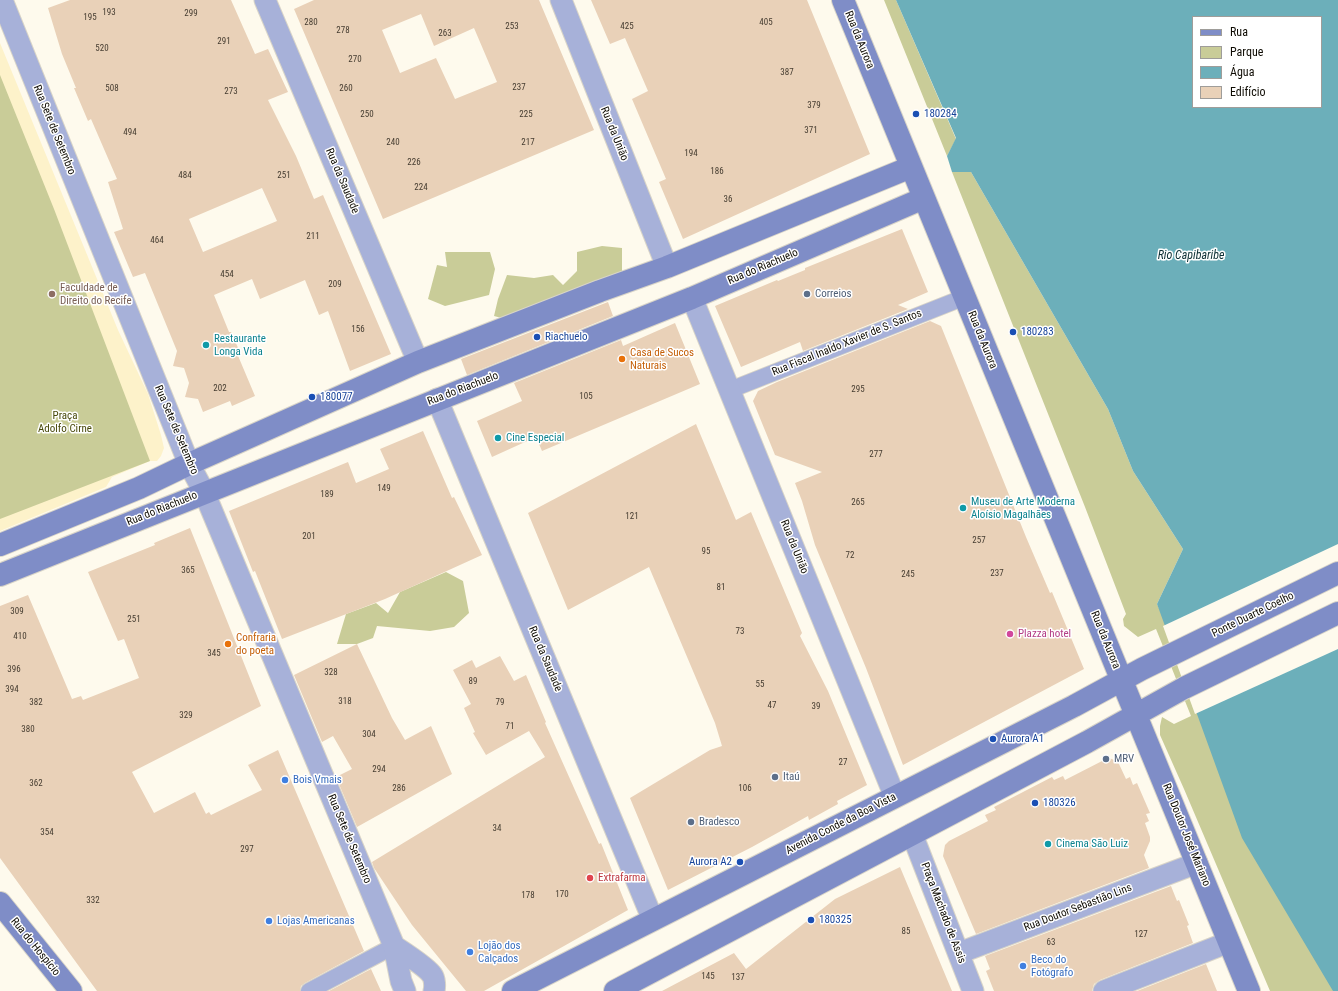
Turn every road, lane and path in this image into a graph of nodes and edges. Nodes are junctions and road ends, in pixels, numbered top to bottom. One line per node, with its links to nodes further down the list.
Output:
1 (2, 0): 13 (street, Rua Sete de Setembro)
2 (265, 0): 10 (street, Rua da Saudade)
3 (560, 0): 7 (street, Rua da União)
4 (843, 0): 5 (main road, Rua da Aurora)
5 (912, 167): 6 (main road, Rua da Aurora); 7 (main road)
6 (924, 198): 8 (main road, Rua da Aurora); 9 (main road, Rua do Riachuelo)
7 (666, 267): 10 (main road)
8 (965, 297): 11 (street, Rua Fiscal Inaldo Xavier de S. Santos); 20 (main road, Rua da Aurora)
9 (692, 298): 11 (street, Rua da União); 12 (main road, Rua do Riachuelo)
10 (418, 362): 13 (main road)
11 (730, 390): 22 (street, Rua da União)
12 (437, 399): 14 (main road, Rua do Riachuelo); 26 (street, Rua da Saudade)
13 (189, 464): 14 (street, Rua Sete de Setembro); 15 (main road)
14 (204, 492): 17 (main road, Rua do Riachuelo); 28 (street, Rua Sete de Setembro)
15 (0, 545)
16 (1338, 573): 19 (main road, Ponte Duarte Coelho)
17 (0, 575)
18 (1338, 613): 21 (main road)
19 (1168, 656): 20 (main road, Avenida Conde da Boa Vista)
20 (1121, 680): 21 (main road, Rua Doutor José Mariano); 22 (main road, Avenida Conde da Boa Vista)
21 (1136, 715): 23 (main road); 24 (main road, Rua Doutor José Mariano)
22 (895, 797): 26 (main road, Avenida Conde da Boa Vista)
23 (912, 834): 29 (street, Praça Machado de Assis); 35 (main road)
24 (1197, 863): 27 (main road, Rua Doutor José Mariano); 29 (street, Rua Doutor Sebastião Lins)
25 (0, 904): 30 (main road, Rua do Hospício)
26 (653, 920): 34 (main road, Avenida Conde da Boa Vista)
27 (1229, 942): 37 (street); 38 (main road, Rua Doutor José Mariano)
28 (394, 946): 31 (street); 32 (street, Rua Sete de Setembro); 33 (street)
29 (958, 953): 36 (street, Praça Machado de Assis)
30 (71, 991)
31 (309, 991)
32 (405, 991)
33 (434, 991)
34 (513, 991)
35 (615, 991)
36 (974, 991)
37 (1104, 991)
38 (1249, 991)

